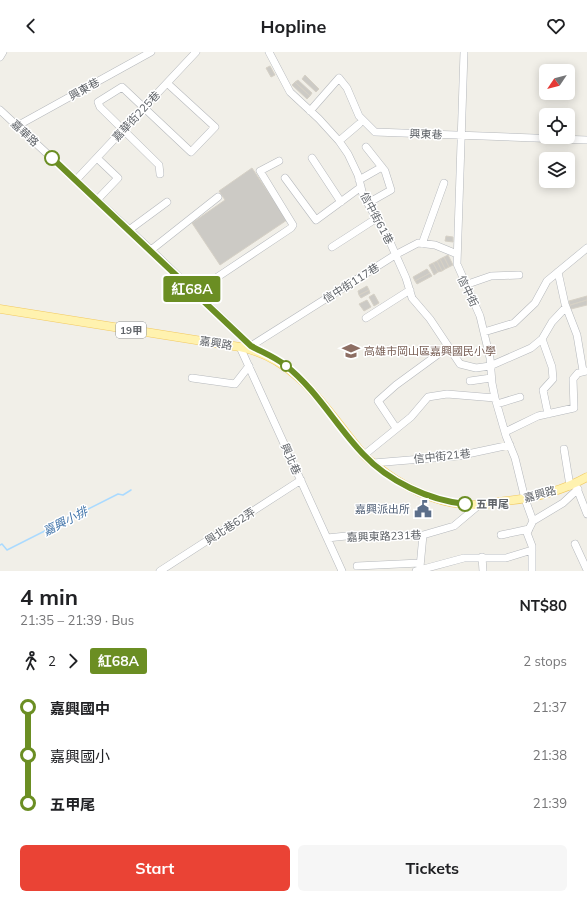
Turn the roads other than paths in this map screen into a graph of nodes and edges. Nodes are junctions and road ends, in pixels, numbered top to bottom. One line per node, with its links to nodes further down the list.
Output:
1 (3, 52): 6 (street)
2 (151, 52): 12 (street, 興東巷)
3 (196, 52): 7 (street, 嘉華街225巷)
4 (269, 52): 10 (street, 信中街61巷)
5 (464, 52): 14 (street, 信中街)
6 (0, 57)
7 (167, 83): 8 (street, 嘉華街225巷); 8 (street)
8 (144, 108): 13 (street, 嘉華街225巷); 13 (street)
9 (0, 110): 12 (street, 嘉華路)
10 (310, 111): 14 (street, 興東巷); 16 (street, 信中街61巷)
11 (359, 124): 16 (street)
12 (17, 126): 24 (street, 嘉華路)
13 (124, 130): 18 (street, 嘉華街225巷); 22 (street)
14 (461, 135): 15 (street, 興東巷); 38 (street, 信中街)
15 (587, 140)
16 (339, 141): 26 (street, 信中街61巷)
17 (366, 146): 21 (street)
18 (97, 158): 24 (street, 嘉華街225巷); 28 (street)
19 (312, 158): 30 (street)
20 (279, 161): 44 (street)
21 (382, 167): 26 (street); 31 (street)
22 (160, 174)
23 (285, 178): 30 (street)
24 (76, 180): 28 (street, 嘉華路)
25 (444, 183): 34 (street)
26 (360, 184): 30 (street); 31 (street, 信中街61巷)
27 (218, 197): 37 (street)
28 (97, 200): 33 (street, 嘉華路)
29 (167, 202): 33 (street)
30 (341, 202)
31 (368, 203): 32 (street, 信中街61巷)
32 (377, 218): 35 (street); 39 (street, 信中街61巷)
33 (129, 230): 37 (street, 嘉華路)
34 (422, 244): 38 (street); 39 (street, 信中街117巷)
35 (332, 247)
36 (587, 248): 40 (street)
37 (151, 250): 44 (street, 嘉華路)
38 (457, 254): 42 (street, 信中街)
39 (396, 255): 43 (street, 信中街61巷); 50 (street, 信中街117巷)
40 (558, 272): 45 (street); 48 (street)
41 (519, 275): 42 (street)
42 (465, 285): 48 (street, 信中街)
43 (410, 290): 47 (street); 52 (street, 信中街61巷)
44 (195, 292): 50 (street, 嘉華路)
45 (566, 307): 49 (street); 56 (street)
46 (0, 309): 51 (main road, 嘉興路 / 19甲)
47 (366, 318)
48 (484, 332): 55 (street, 信中街)
49 (542, 339): 55 (street); 62 (street)
50 (251, 346): 53 (street, 嘉華路)
51 (240, 347): 53 (main road, 嘉興路 / 19甲); 54 (street, 興北巷)
52 (448, 347): 55 (street, 信中街61巷); 63 (street)
53 (262, 352): 67 (main road, 嘉興路 / 19甲)
54 (249, 366): 57 (street); 70 (street, 興北巷)
55 (490, 366): 58 (street, 信中街)
56 (585, 371): 62 (street)
57 (192, 378)
58 (491, 378): 59 (street); 61 (street, 信中街)
59 (470, 381)
60 (520, 397): 61 (street)
61 (496, 401): 63 (street); 64 (street, 信中街)
62 (548, 414): 64 (street)
63 (396, 428): 67 (street)
64 (505, 432): 65 (street, 信中街)
65 (510, 445): 68 (street, 信中街21巷); 72 (street, 信中街)
66 (564, 449): 71 (street)
67 (364, 455): 68 (main road, 嘉興路 / 19甲)
68 (374, 463): 73 (main road, 嘉興路 / 19甲)
69 (587, 477): 71 (main road, 嘉興路 / 19甲)
70 (301, 480): 79 (street, 興北巷); 86 (street, 興北巷62弄)
71 (574, 486): 72 (main road, 嘉興路 / 19甲); 74 (street); 75 (street)
72 (526, 499): 73 (main road, 嘉興路 / 19甲); 75 (street, 信中街)
73 (479, 505): 77 (street, 嘉興東路231巷)
74 (587, 514)
75 (533, 521): 76 (street)
76 (529, 529): 78 (street); 81 (street)
77 (423, 535): 79 (street, 嘉興東路231巷); 84 (street)
78 (501, 535)
79 (327, 538): 87 (street, 興北巷)
80 (575, 544): 85 (street)
81 (532, 550): 82 (street); 89 (street)
82 (482, 557): 84 (street); 88 (street)
83 (357, 566): 84 (street)
84 (419, 569)
85 (587, 570): 90 (street)
86 (160, 571)
87 (342, 571)
88 (483, 571)
89 (532, 571)
90 (584, 571)

